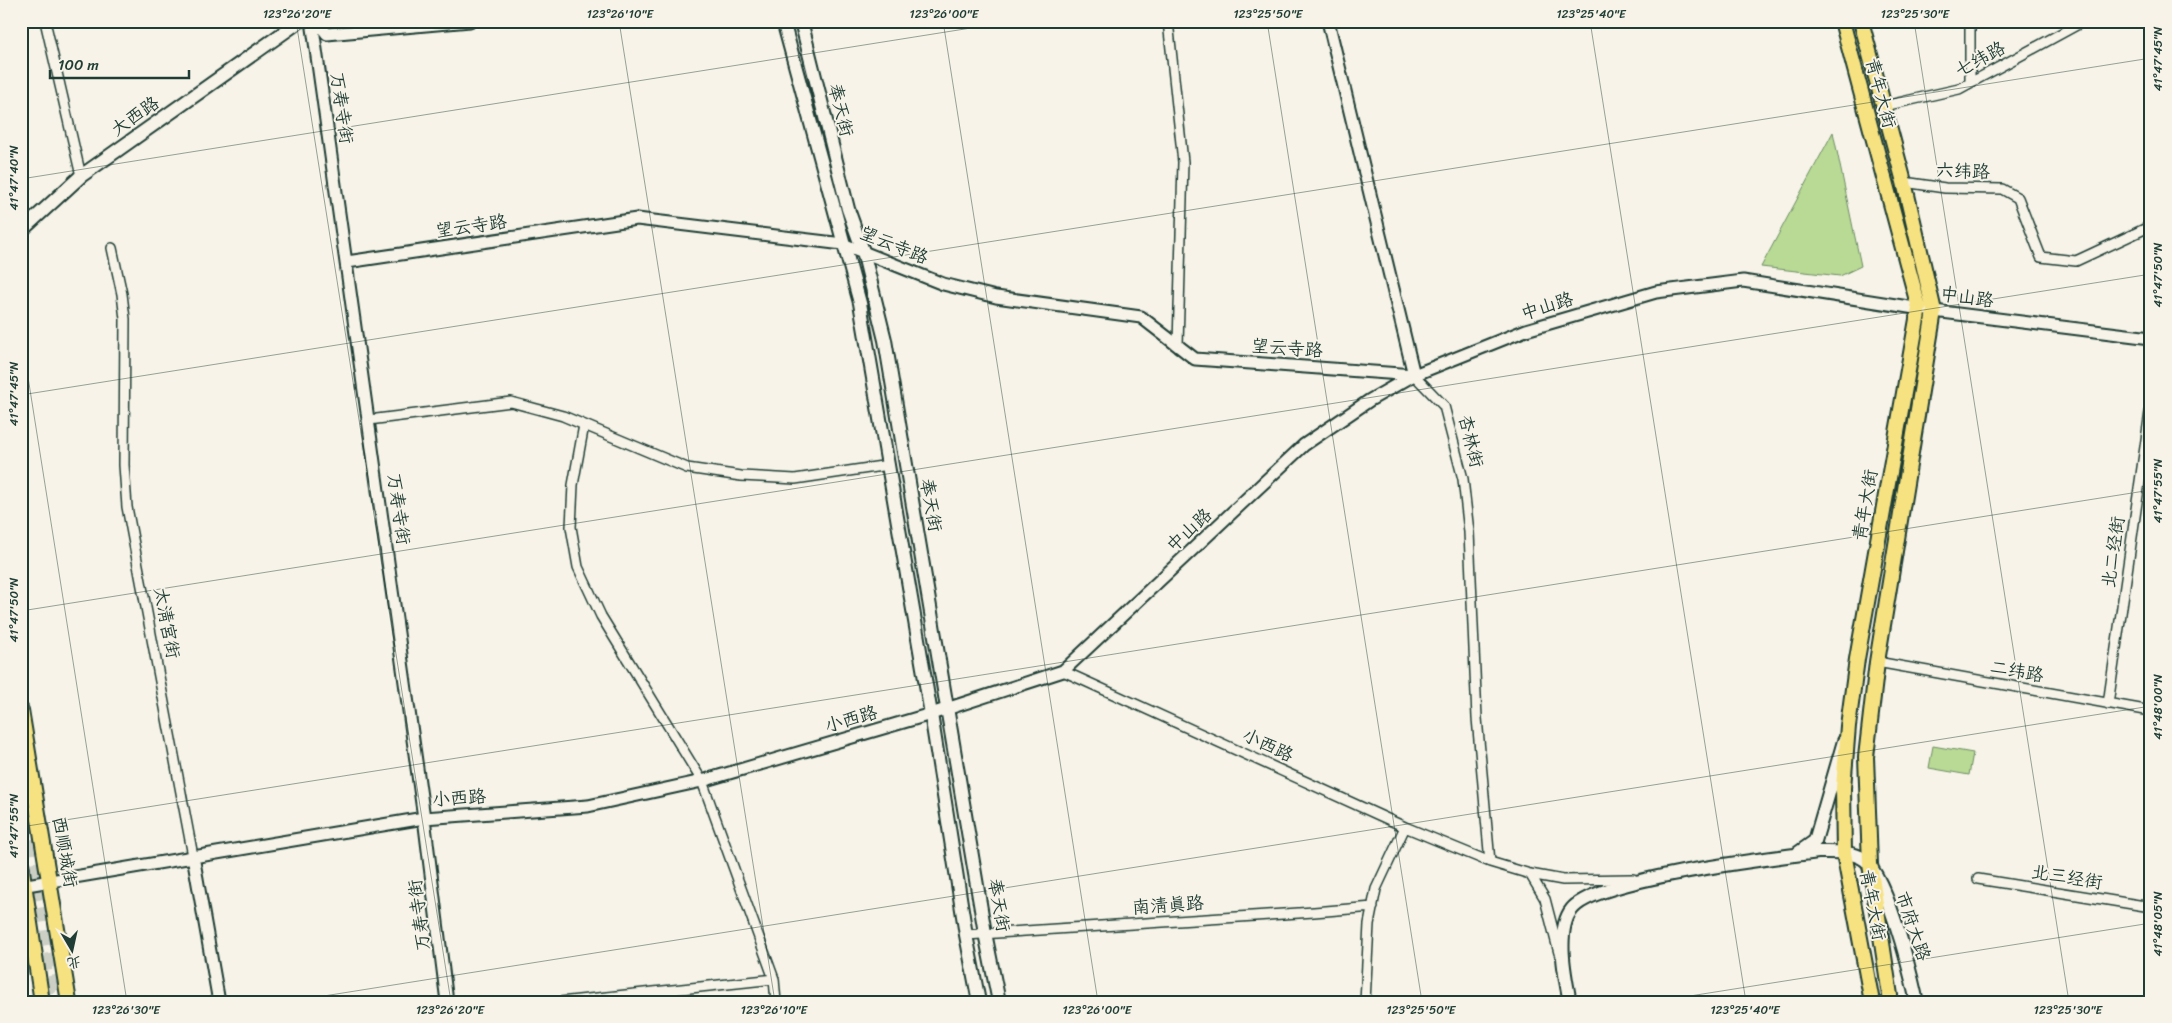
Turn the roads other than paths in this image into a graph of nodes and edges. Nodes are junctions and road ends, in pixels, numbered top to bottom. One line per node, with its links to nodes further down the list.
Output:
1 (45, 21): 16 (street)
2 (300, 21): 16 (main road, 大西路)
3 (312, 21): 23 (street, 万寿寺街)
4 (317, 21): 5 (street)
5 (470, 21)
6 (783, 21): 20 (main road, 奉天街)
7 (801, 21): 22 (main road, 奉天街)
8 (1168, 21): 27 (street)
9 (1328, 21): 28 (street)
10 (1842, 21): 24 (main road, 青年大街)
11 (1861, 21): 15 (main road, 青年大街)
12 (1970, 21): 14 (street)
13 (2084, 21): 14 (street, 七纬路)
14 (1970, 83): 15 (street, 七纬路)
15 (1884, 106): 17 (main road, 青年大街)
16 (82, 176): 19 (main road, 大西路)
17 (1904, 182): 18 (street, 六纬路); 25 (main road, 青年大街)
18 (2151, 226)
19 (21, 230)
20 (843, 244): 22 (street, 望云寺路); 23 (street, 望云寺路); 32 (main road, 奉天街)
21 (112, 248): 46 (street, 太清宫街)
22 (862, 251): 27 (street, 望云寺路); 36 (main road, 奉天街)
23 (347, 262): 30 (street, 万寿寺街)
24 (1919, 308): 25 (street, 中山路); 28 (street, 中山路); 40 (main road, 青年大街)
25 (1934, 311): 26 (street, 中山路); 33 (main road, 青年大街)
26 (2151, 338)
27 (1178, 345): 28 (street, 望云寺路)
28 (1414, 375): 34 (street, 中山路); 47 (street, 杏林街)
29 (2151, 405): 35 (street, 北二经街)
30 (369, 420): 31 (street); 42 (street, 万寿寺街)
31 (584, 425): 32 (street); 41 (street)
32 (889, 465): 39 (main road, 奉天街)
33 (1876, 662): 35 (street, 二纬路); 49 (main road, 青年大街)
34 (1064, 671): 36 (street, 小西路); 43 (street, 小西路)
35 (2108, 704): 38 (street, 二纬路)
36 (948, 708): 39 (street, 小西路); 57 (main road, 奉天街)
37 (21, 710): 53 (main road, 西顺城街)
38 (2151, 711)
39 (931, 714): 41 (street, 小西路); 58 (main road, 奉天街)
40 (1848, 726): 44 (main road, 青年大街); 45 (main road)
41 (702, 781): 42 (street, 小西路); 60 (street)
42 (424, 818): 46 (street, 小西路); 64 (street, 万寿寺街)
43 (1405, 827): 47 (street, 小西路); 55 (street)
44 (1844, 853): 45 (main road); 49 (main road); 71 (main road, 青年大街)
45 (1795, 855): 51 (main road)
46 (193, 856): 53 (street, 小西路); 63 (street, 太清宫街)
47 (1490, 862): 50 (street, 小西路)
48 (21, 864): 54 (main road)
49 (1870, 864): 72 (main road, 青年大街); 73 (main road, 市府大路)
50 (1530, 874): 51 (street, 小西路); 59 (street)
51 (1648, 878): 59 (main road)
52 (1978, 879): 56 (street, 北三经街)
53 (50, 881): 54 (street, 小西路); 62 (main road, 西顺城街)
54 (23, 885): 61 (main road)
55 (1373, 907): 57 (street, 南清真路); 69 (street)
56 (2151, 907)
57 (985, 933): 58 (street, 南清真路); 68 (main road, 奉天街)
58 (966, 935): 67 (main road, 奉天街)
59 (1564, 968): 70 (main road)
60 (774, 979): 65 (street); 66 (street)
61 (42, 1002)
62 (69, 1002)
63 (219, 1002)
64 (447, 1002)
65 (560, 1002)
66 (776, 1002)
67 (979, 1002)
68 (999, 1002)
69 (1365, 1002)
70 (1570, 1002)
71 (1872, 1002)
72 (1891, 1002)
73 (1917, 1002)

